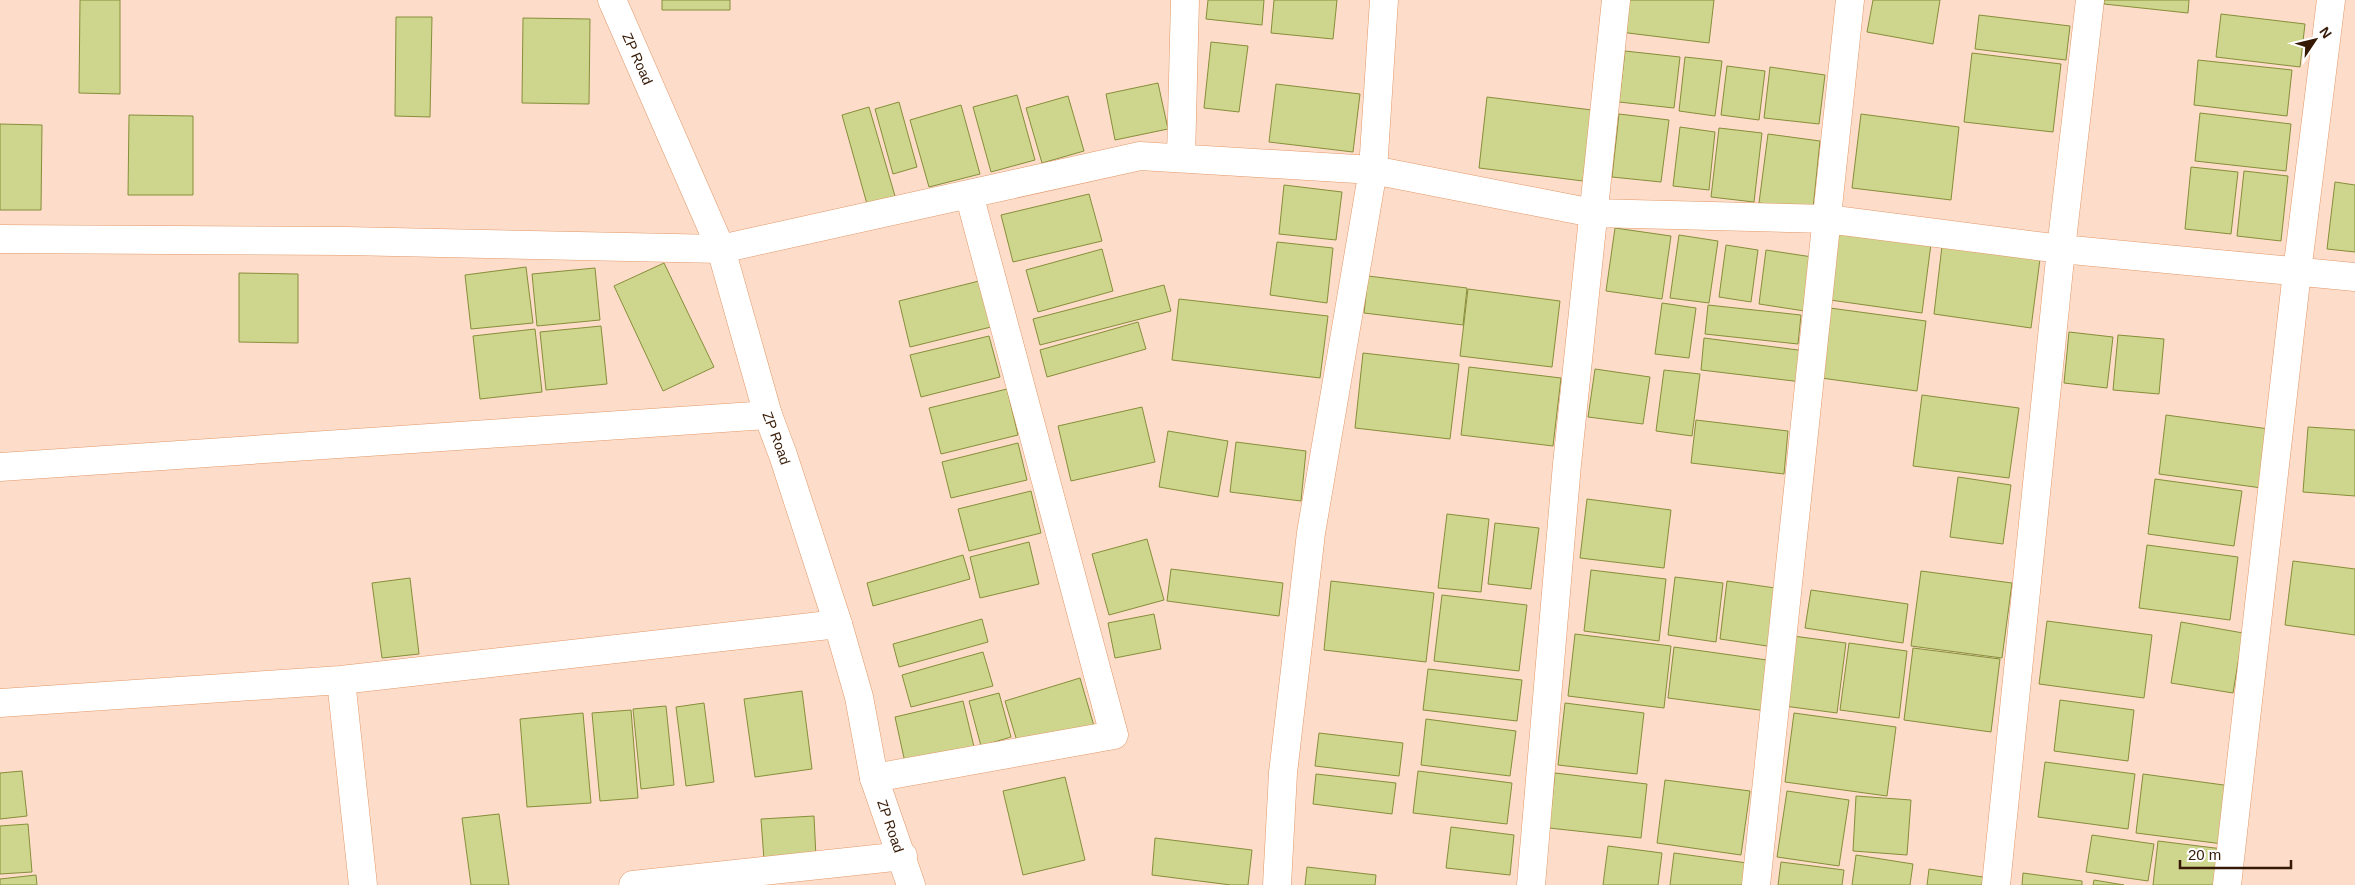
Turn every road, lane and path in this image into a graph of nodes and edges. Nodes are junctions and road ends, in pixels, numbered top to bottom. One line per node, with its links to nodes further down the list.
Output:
1 (612, 0): 14 (street, ZP Road)
2 (1185, 0): 8 (street)
3 (1384, 0): 9 (street)
4 (1616, 0): 11 (street)
5 (1850, 0): 12 (street)
6 (2090, 0): 15 (street)
7 (2331, 0): 16 (street)
8 (1181, 158): 9 (street); 10 (street)
9 (1373, 170): 11 (street); 28 (street)
10 (969, 194): 14 (street); 23 (street)
11 (1594, 214): 12 (street); 29 (street)
12 (1827, 220): 15 (street); 30 (street)
13 (0, 239): 14 (street)
14 (721, 249): 18 (street, ZP Road)
15 (2061, 249): 16 (street); 31 (street)
16 (2297, 272): 17 (street); 32 (street)
17 (2355, 277)
18 (768, 415): 19 (street); 20 (street, ZP Road)
19 (0, 468)
20 (838, 624): 21 (street); 23 (street, ZP Road)
21 (341, 680): 22 (street); 25 (street)
22 (0, 702)
23 (874, 778): 24 (street, ZP Road)
24 (903, 856): 26 (street); 27 (street, ZP Road)
25 (364, 885)
26 (633, 885)
27 (912, 885)
28 (1277, 885)
29 (1531, 885)
30 (1756, 885)
31 (1996, 885)
32 (2227, 885)

